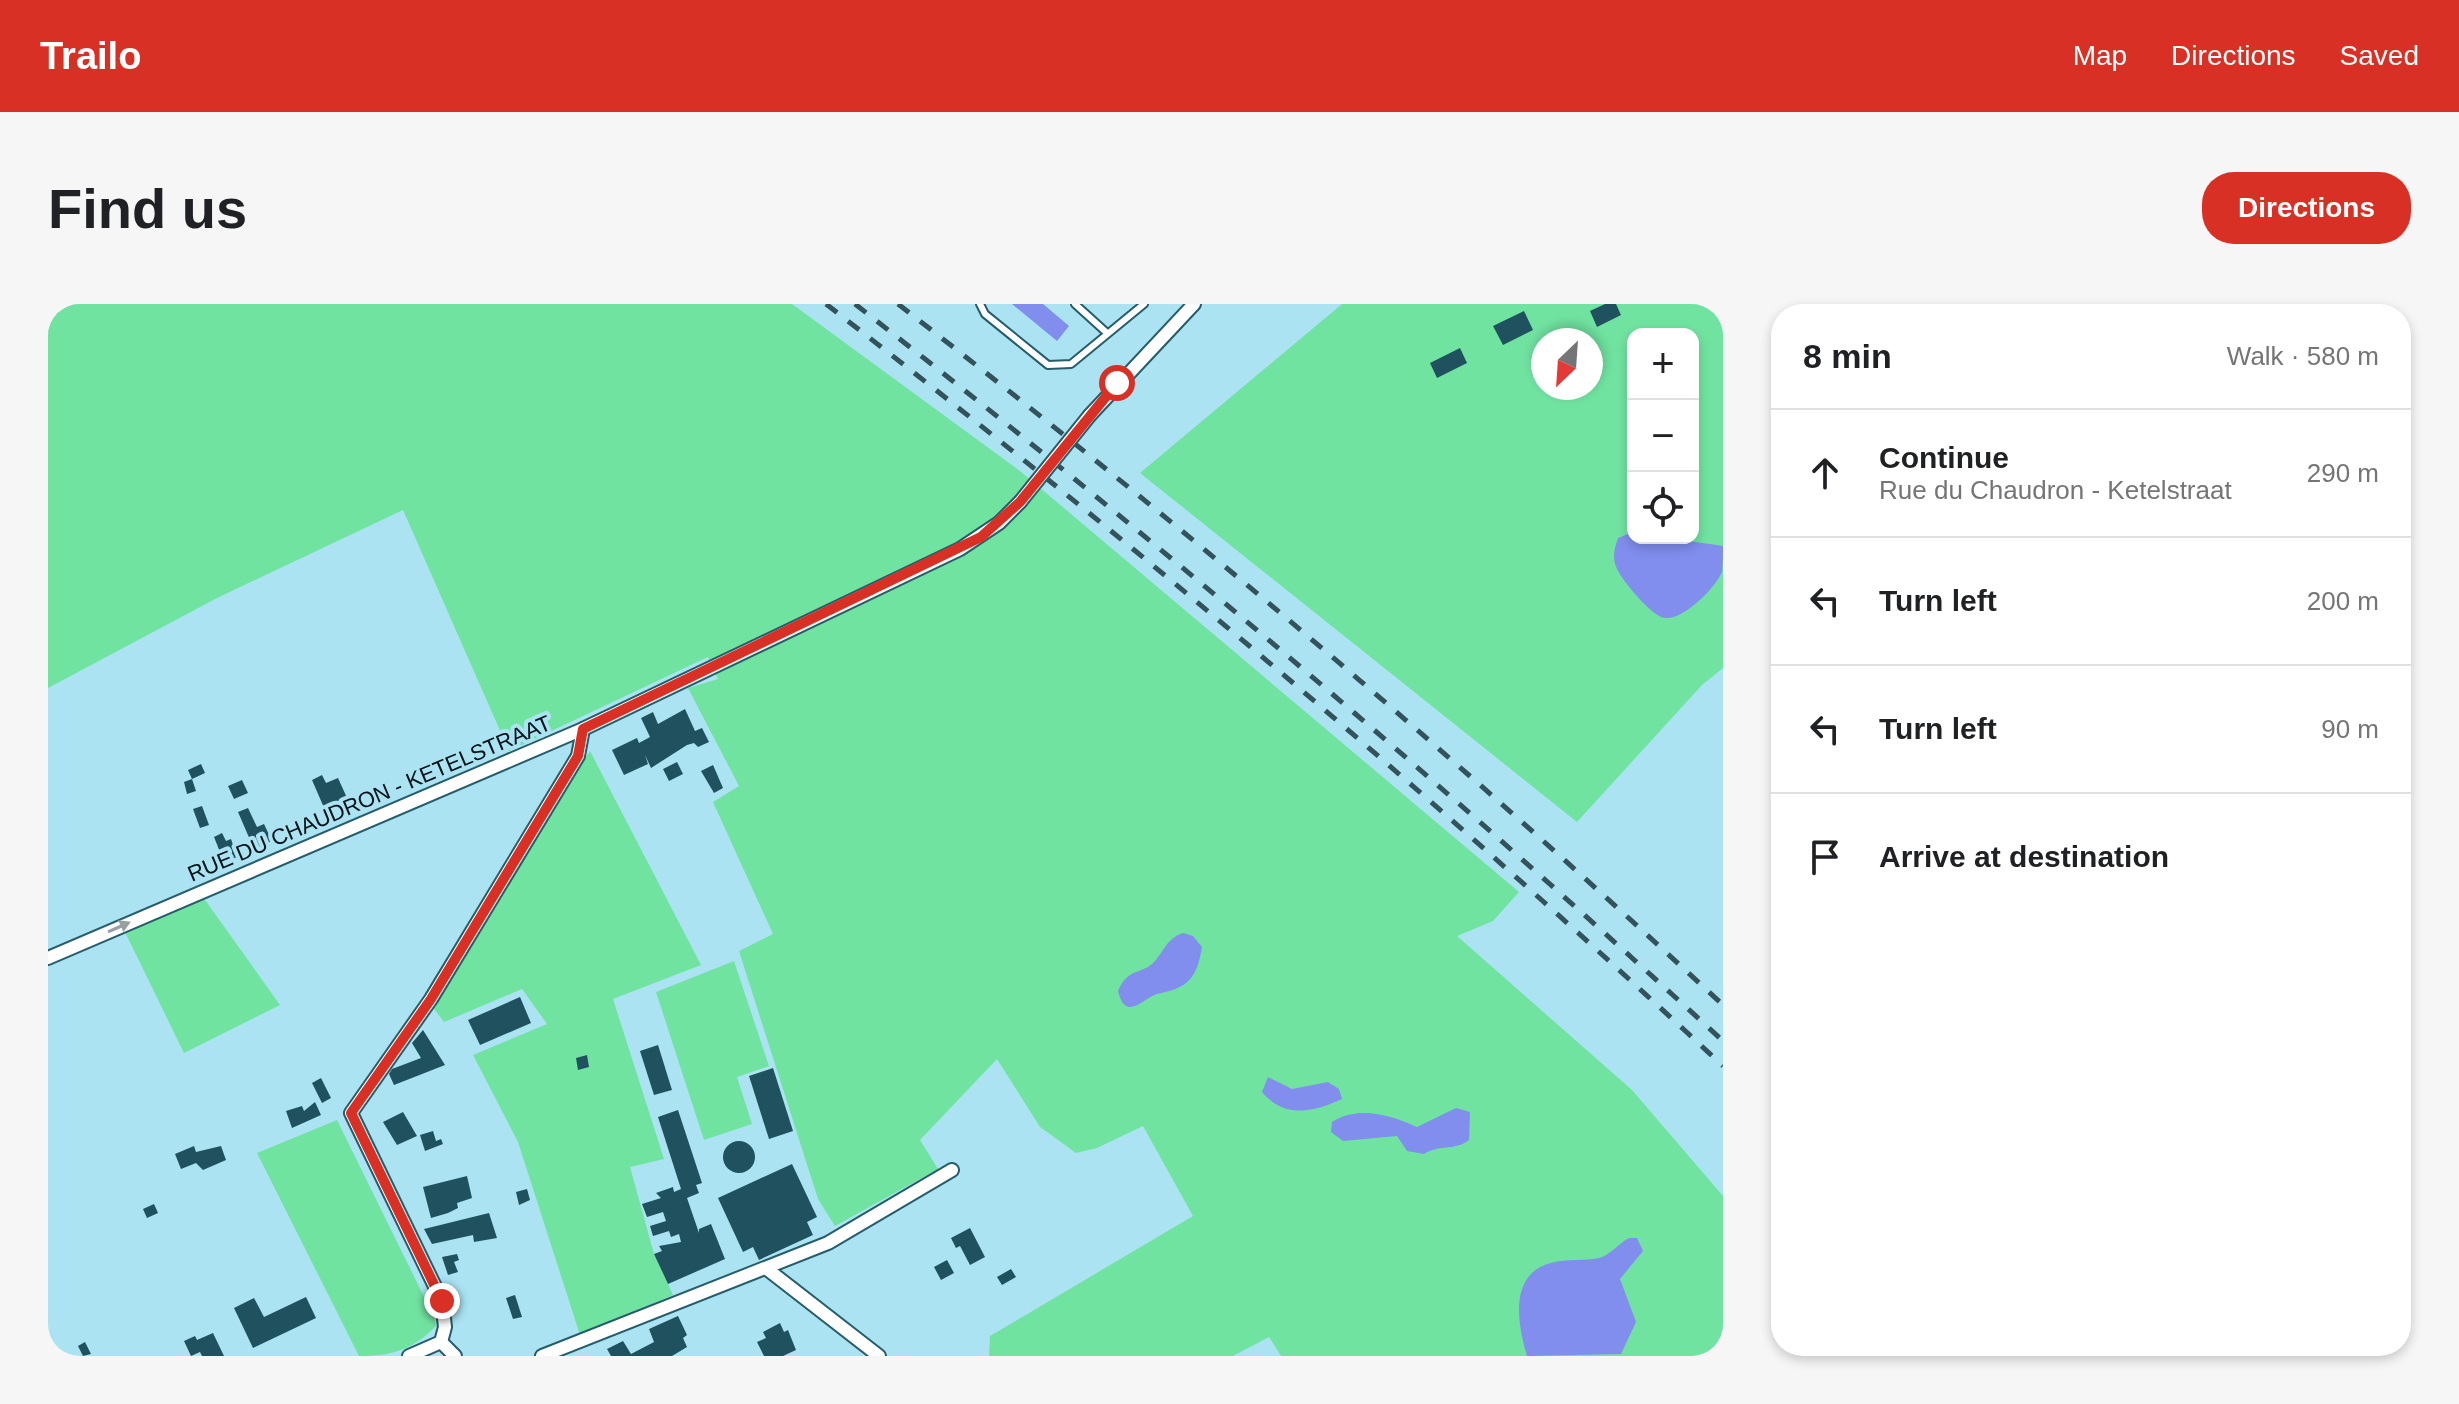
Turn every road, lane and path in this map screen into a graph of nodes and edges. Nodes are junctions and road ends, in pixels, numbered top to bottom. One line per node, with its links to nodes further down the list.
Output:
1 (980, 304): 5 (lane)
2 (1075, 304): 5 (lane)
3 (1144, 304): 5 (lane)
4 (1194, 304): 6 (street, RUE DU CHAUDRON - KETELSTRAAT, bridge)
5 (1107, 333)
6 (583, 729): 7 (street, RUE DU CHAUDRON - KETELSTRAAT, one-way to 6); 10 (street)
7 (48, 958)
8 (952, 1170): 9 (street)
9 (767, 1269): 13 (street); 14 (street)
10 (441, 1342): 11 (street); 12 (street)
11 (409, 1356)
12 (455, 1356)
13 (542, 1356)
14 (879, 1356)

